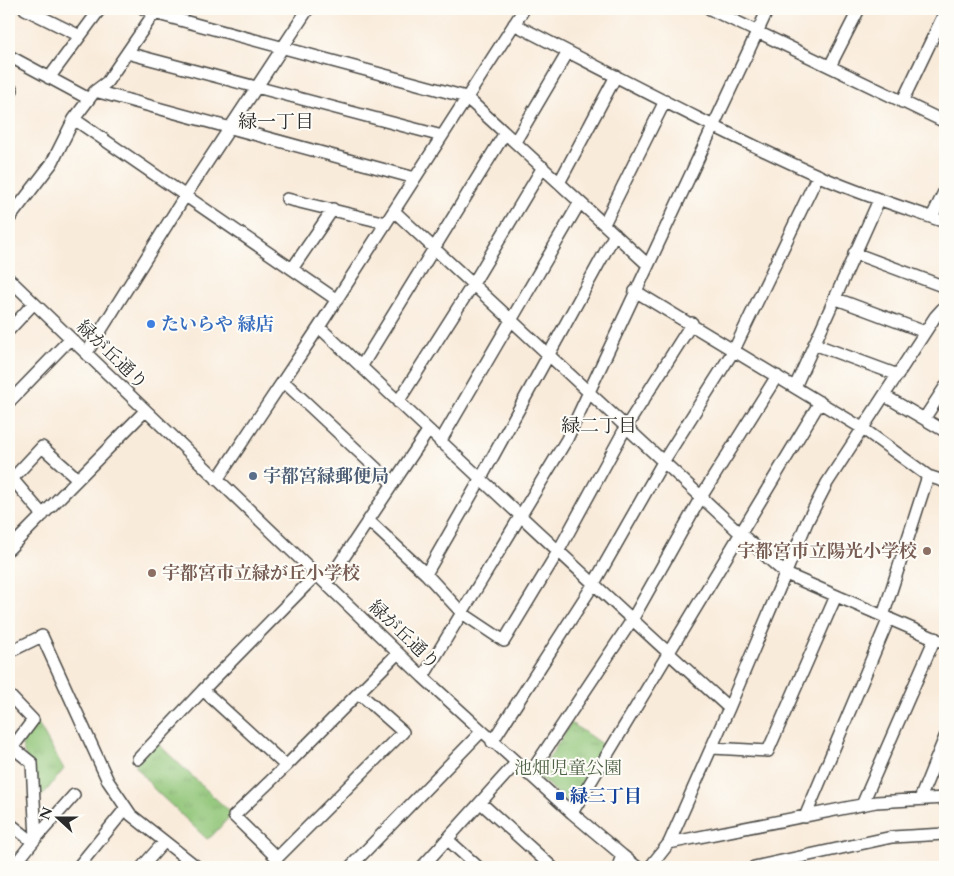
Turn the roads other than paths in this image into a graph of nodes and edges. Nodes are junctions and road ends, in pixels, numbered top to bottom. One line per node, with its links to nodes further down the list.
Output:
1 (25, 9): 12 (street)
2 (100, 9): 12 (street)
3 (308, 9): 13 (street)
4 (524, 9): 10 (street)
5 (710, 9): 11 (street)
6 (768, 9): 11 (street)
7 (859, 9): 17 (street)
8 (152, 10): 13 (street); 15 (street)
9 (945, 12): 26 (street)
10 (514, 24): 14 (street); 24 (street)
11 (757, 32): 17 (street); 29 (street)
12 (80, 36): 19 (street)
13 (283, 48): 21 (street); 24 (street)
14 (568, 52): 18 (street); 33 (street)
15 (127, 53): 21 (street); 23 (street)
16 (9, 56): 19 (street)
17 (830, 66): 26 (street)
18 (616, 76): 25 (street); 37 (street)
19 (49, 78): 23 (street)
20 (9, 88): 22 (street)
21 (256, 88): 30 (street); 32 (street)
22 (9, 95)
23 (92, 95): 27 (street); 30 (street)
24 (466, 97): 31 (street); 32 (street)
25 (665, 101): 29 (street); 49 (street)
26 (902, 102): 28 (street)
27 (74, 119): 39 (street); 46 (street)
28 (945, 122)
29 (712, 126): 35 (street); 53 (street)
30 (230, 128): 36 (street); 39 (street)
31 (505, 133): 33 (street); 51 (street)
32 (442, 136): 36 (street)
33 (515, 142): 34 (street)
34 (543, 168): 37 (street); 56 (street)
35 (818, 175): 41 (street); 72 (street)
36 (415, 178): 44 (street)
37 (559, 183): 42 (street)
38 (945, 190): 45 (street)
39 (185, 196): 54 (street); 73 (street)
40 (288, 199): 43 (street)
41 (879, 200): 45 (street); 52 (street)
42 (580, 202): 49 (street); 64 (street)
43 (332, 209): 48 (street); 54 (street)
44 (394, 211): 48 (street); 51 (street)
45 (932, 218): 47 (street)
46 (9, 219)
47 (945, 222)
48 (386, 223): 60 (street)
49 (604, 224): 50 (street)
50 (615, 234): 53 (street); 74 (street)
51 (435, 249): 56 (street); 75 (street)
52 (854, 253): 57 (street); 59 (street)
53 (648, 264): 58 (street)
54 (292, 268): 60 (street)
55 (9, 279): 61 (street, 緑が丘通り)
56 (473, 284): 64 (street); 84 (street)
57 (945, 287)
58 (635, 291): 66 (street); 81 (street)
59 (834, 298): 69 (street); 71 (street)
60 (337, 300): 67 (street)
61 (34, 304): 68 (street); 70 (street, 緑が丘通り)
62 (945, 306): 63 (street)
63 (935, 317): 65 (street); 69 (street)
64 (512, 320): 74 (street); 92 (street)
65 (945, 323)
66 (692, 324): 72 (street); 88 (street)
67 (319, 327): 75 (street); 78 (street)
68 (9, 330)
69 (925, 332): 76 (street)
70 (70, 339): 73 (street, 緑が丘通り); 83 (street)
71 (814, 344): 76 (street); 79 (street)
72 (734, 350): 77 (street); 93 (street)
73 (86, 354): 86 (street, 緑が丘通り)
74 (548, 354): 81 (street); 99 (street)
75 (361, 367): 84 (street)
76 (898, 375): 82 (street)
77 (777, 376): 79 (street); 101 (street)
78 (283, 381): 98 (street); 100 (street)
79 (795, 387): 85 (street)
80 (945, 387): 87 (street)
81 (588, 392): 88 (street); 103 (street)
82 (885, 396): 87 (street); 89 (street)
83 (10, 401)
84 (398, 402): 91 (street)
85 (820, 402): 89 (street); 105 (street)
86 (145, 411): 97 (street); 98 (street, 緑が丘通り)
87 (924, 419): 90 (street)
88 (626, 427): 93 (street); 107 (street)
89 (862, 428): 94 (street); 110 (street)
90 (943, 430)
91 (428, 431): 92 (street); 100 (street)
92 (440, 442): 99 (street)
93 (663, 462): 101 (street); 112 (street)
94 (928, 476): 96 (street); 115 (street)
95 (10, 477): 97 (street); 102 (street)
96 (945, 478)
97 (78, 479): 102 (street)
98 (217, 480): 108 (street, 緑が丘通り)
99 (480, 480): 103 (street); 109 (street)
100 (393, 484): 104 (street)
101 (701, 497): 105 (street); 116 (street)
102 (43, 515): 106 (street)
103 (520, 515): 107 (street); 114 (street)
104 (369, 521): 109 (street); 111 (street)
105 (740, 533): 110 (street); 120 (street)
106 (9, 549)
107 (559, 550): 112 (street); 114 (street)
108 (316, 574): 111 (street, 緑が丘通り); 122 (street)
109 (426, 574): 114 (street)
110 (786, 574): 113 (street); 125 (street)
111 (326, 584): 119 (street, 緑が丘通り)
112 (593, 585): 116 (street); 128 (street)
113 (836, 596): 115 (street); 129 (street)
114 (462, 613): 121 (street)
115 (886, 617): 117 (street); 142 (street)
116 (632, 620): 120 (street); 134 (street)
117 (940, 640): 139 (street)
118 (9, 652): 140 (street)
119 (398, 653): 121 (street, 緑が丘通り); 123 (street)
120 (669, 654): 125 (street); 141 (street)
121 (423, 677): 126 (street, 緑が丘通り)
122 (203, 690): 131 (street); 133 (street)
123 (359, 693): 133 (street); 133 (street)
124 (12, 696): 130 (street)
125 (729, 708): 129 (street)
126 (480, 732): 128 (street, 緑が丘通り); 154 (street)
127 (945, 737): 137 (street)
128 (492, 742): 132 (street, 緑が丘通り)
129 (712, 748): 148 (street)
130 (11, 749): 145 (street)
131 (138, 759)
132 (516, 763): 134 (street, 緑が丘通り); 138 (street)
133 (286, 766)
134 (529, 775): 141 (street, 緑が丘通り)
135 (74, 795): 145 (street)
136 (945, 798): 137 (street)
137 (920, 799): 139 (street)
138 (481, 803): 146 (street); 157 (street)
139 (862, 805): 142 (street)
140 (126, 808): 147 (street); 151 (street)
141 (572, 813): 149 (street, 緑が丘通り)
142 (805, 817): 148 (street)
143 (9, 823): 145 (street)
144 (945, 834): 161 (street)
145 (35, 840): 150 (street)
146 (448, 840): 155 (street); 156 (street)
147 (164, 842): 152 (street); 153 (street)
148 (669, 843): 160 (street)
149 (622, 855): 158 (street); 159 (street, 緑が丘通り)
150 (13, 867)
151 (78, 867)
152 (142, 867)
153 (197, 867)
154 (350, 867)
155 (422, 867)
156 (478, 867)
157 (552, 867)
158 (618, 867)
159 (637, 867)
160 (650, 867)
161 (754, 867)

